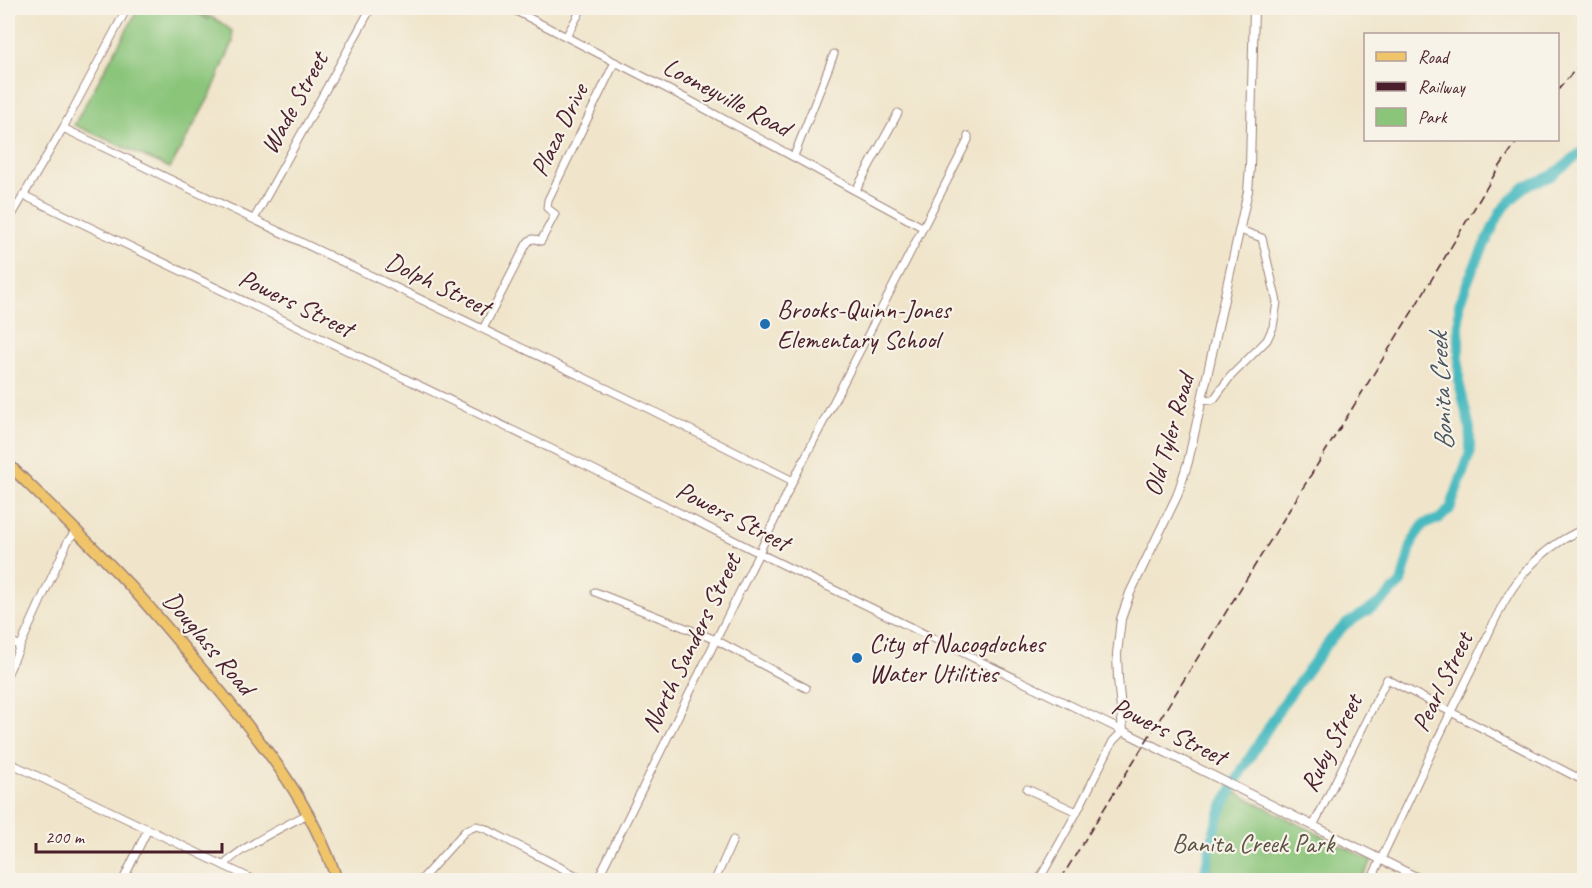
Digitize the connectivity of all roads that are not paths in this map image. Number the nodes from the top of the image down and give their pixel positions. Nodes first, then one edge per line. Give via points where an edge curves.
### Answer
1 (127, 8) edge
2 (371, 8) edge
3 (510, 8) edge
4 (582, 8) edge
5 (1254, 8) edge
6 (567, 37) junction
7 (834, 54) dead end
8 (615, 62) junction
9 (898, 113) dead end
10 (63, 128) junction
11 (968, 136) dead end
12 (794, 156) junction
13 (856, 190) junction
14 (23, 195) junction
15 (254, 219) junction
16 (8, 222) edge
17 (922, 227) junction
18 (1240, 230) junction
19 (483, 329) junction
20 (1202, 399) junction
21 (8, 464) edge
22 (793, 481) junction
23 (1584, 529) edge
24 (76, 531) junction
25 (759, 553) junction
26 (595, 592) dead end
27 (8, 640) edge
28 (716, 640) junction
29 (20, 646) junction
30 (8, 673) edge
31 (806, 688) dead end
32 (1450, 712) junction
33 (1123, 731) junction
34 (8, 762) edge
35 (1584, 781) edge
36 (1027, 789) dead end
37 (1077, 812) junction
38 (308, 814) junction
39 (1313, 826) junction
40 (148, 829) junction
41 (733, 840) dead end
42 (1380, 860) junction
43 (224, 866) junction
44 (8, 877) edge
45 (15, 880) edge
46 (123, 880) edge
47 (254, 880) edge
48 (337, 880) edge
49 (421, 880) edge
50 (585, 880) edge
51 (597, 880) edge
52 (715, 880) edge
53 (1039, 880) edge
54 (1371, 880) edge
55 (1422, 880) edge

1 - 10 street
2 - 15 street, Wade Street
3 - 6 street, Looneyville Road
4 - 6 street
5 - 18 street, Old Tyler Road via 1250,166
6 - 8 street, Looneyville Road
7 - 12 street
8 - 12 street, Looneyville Road
8 - 19 street, Plaza Drive via 548,200 547,208 555,214 541,241 527,242
9 - 13 street
10 - 14 street
10 - 15 street, Dolph Street
11 - 17 street, North Sanders Street
12 - 13 street, Looneyville Road
13 - 17 street, Looneyville Road
14 - 16 street
14 - 25 street, Powers Street
15 - 19 street, Dolph Street
17 - 22 street, North Sanders Street
18 - 20 street, Old Tyler Road
18 - 20 street via 1262,238 1277,302 1275,319 1267,340 1214,399
19 - 22 street, Dolph Street
20 - 33 street, Old Tyler Road via 1177,496 1121,619 1117,654
21 - 24 main road, Douglass Road
22 - 25 street, North Sanders Street
23 - 32 street, Pearl Street via 1554,546 1516,582
24 - 29 street
24 - 38 main road, Douglass Road via 147,604 253,732 287,777
25 - 28 street, North Sanders Street
25 - 33 street, Powers Street
26 - 28 street
27 - 29 street
28 - 31 street
28 - 51 street, North Sanders Street
29 - 30 street
32 - 35 street
32 - 39 street, Ruby Street via 1387,680
32 - 42 street, Pearl Street
33 - 37 street via 1113,741
33 - 39 street, Powers Street
34 - 40 street
36 - 37 street
37 - 53 street
38 - 43 street via 229,859
38 - 48 main road, Douglass Road
39 - 42 street, Powers Street
40 - 43 street
40 - 46 street
41 - 52 street
42 - 54 street, Pearl Street
42 - 55 street, Powers Street
43 - 47 street
44 - 45 street
49 - 50 street via 466,830 477,826

